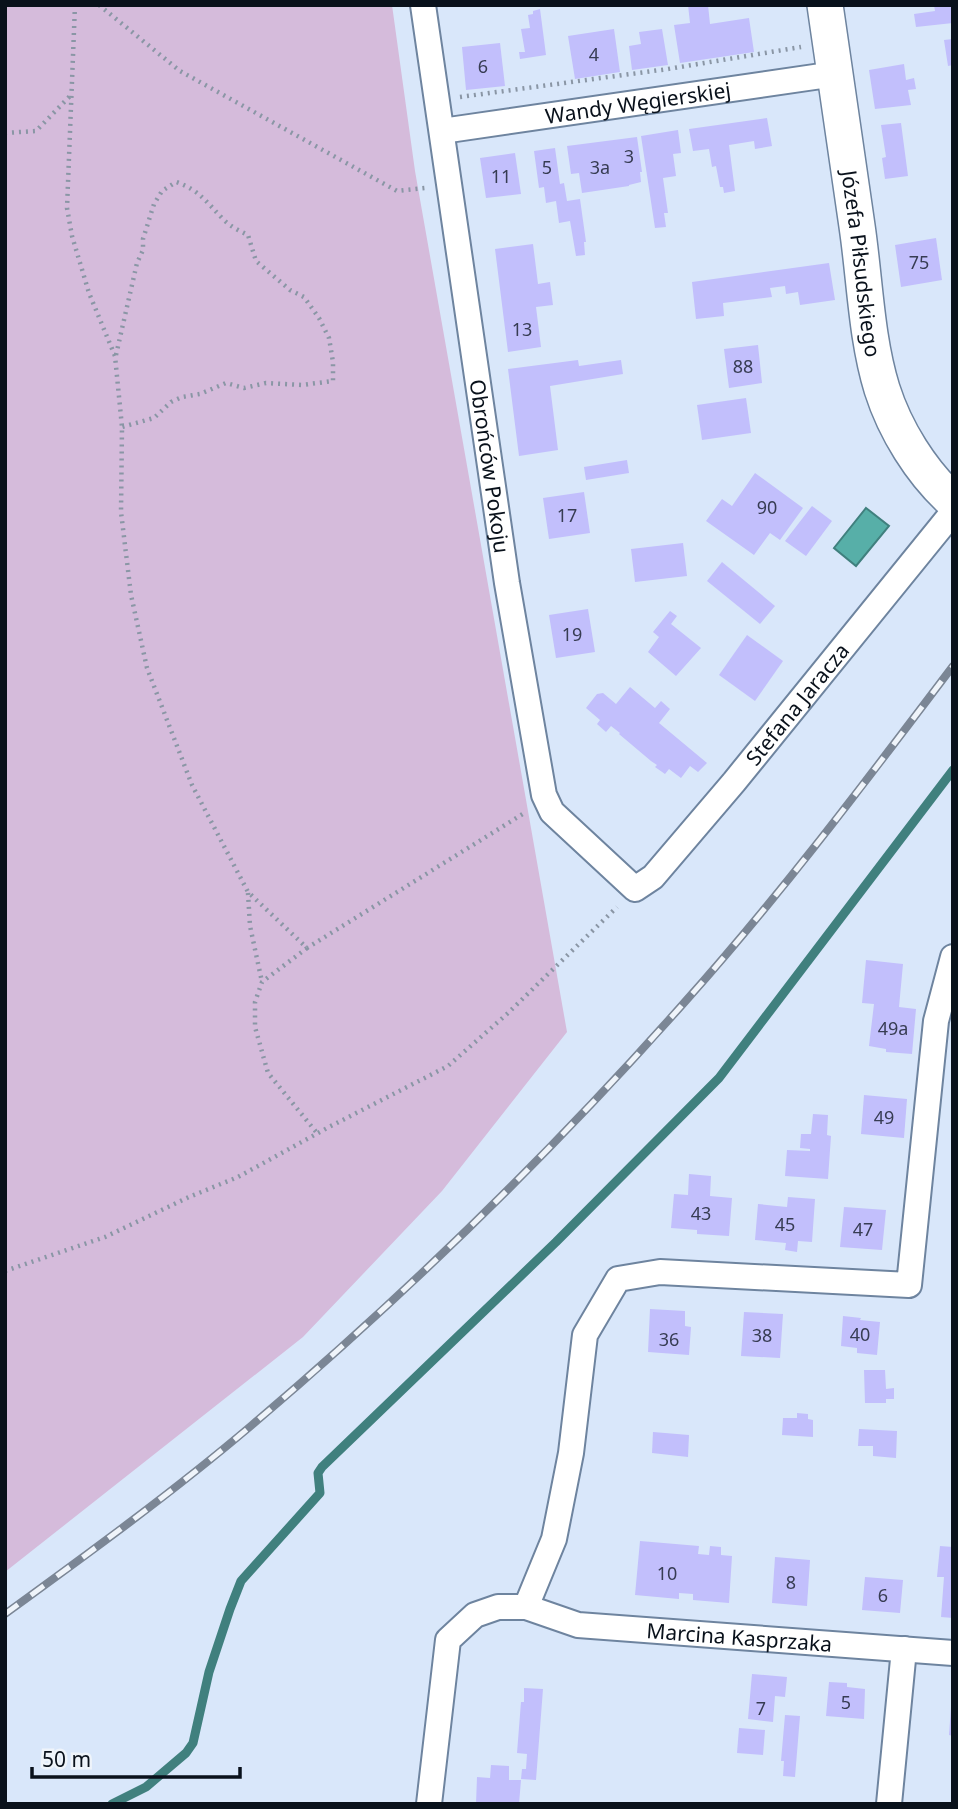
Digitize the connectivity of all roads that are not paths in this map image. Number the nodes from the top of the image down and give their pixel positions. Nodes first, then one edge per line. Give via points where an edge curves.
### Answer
1 (423, 5) edge
2 (825, 5) edge
3 (822, 76) junction
4 (442, 131) junction
5 (953, 501) edge
6 (953, 512) edge
7 (635, 889) joint
8 (953, 957) edge
9 (526, 1608) junction
10 (904, 1649) junction
11 (953, 1653) edge
12 (429, 1804) edge
13 (889, 1804) edge

1 - 4 street, Obrońców Pokoju
2 - 3 street, Józefa Piłsudskiego
3 - 4 street, Wandy Węgierskiej
3 - 5 street, Józefa Piłsudskiego via 860,245 882,389 904,438
4 - 7 street, Obrońców Pokoju via 507,583 544,795 552,812
6 - 7 street, Stefana Jaracza via 734,782 653,877
8 - 9 street via 936,1021 909,1285 660,1272 618,1279 585,1335 571,1453 554,1539
9 - 10 street, Marcina Kasprzaka via 578,1625
9 - 12 street, Marcina Kasprzaka via 498,1606 475,1615 449,1640
10 - 11 street, Marcina Kasprzaka
10 - 13 street

